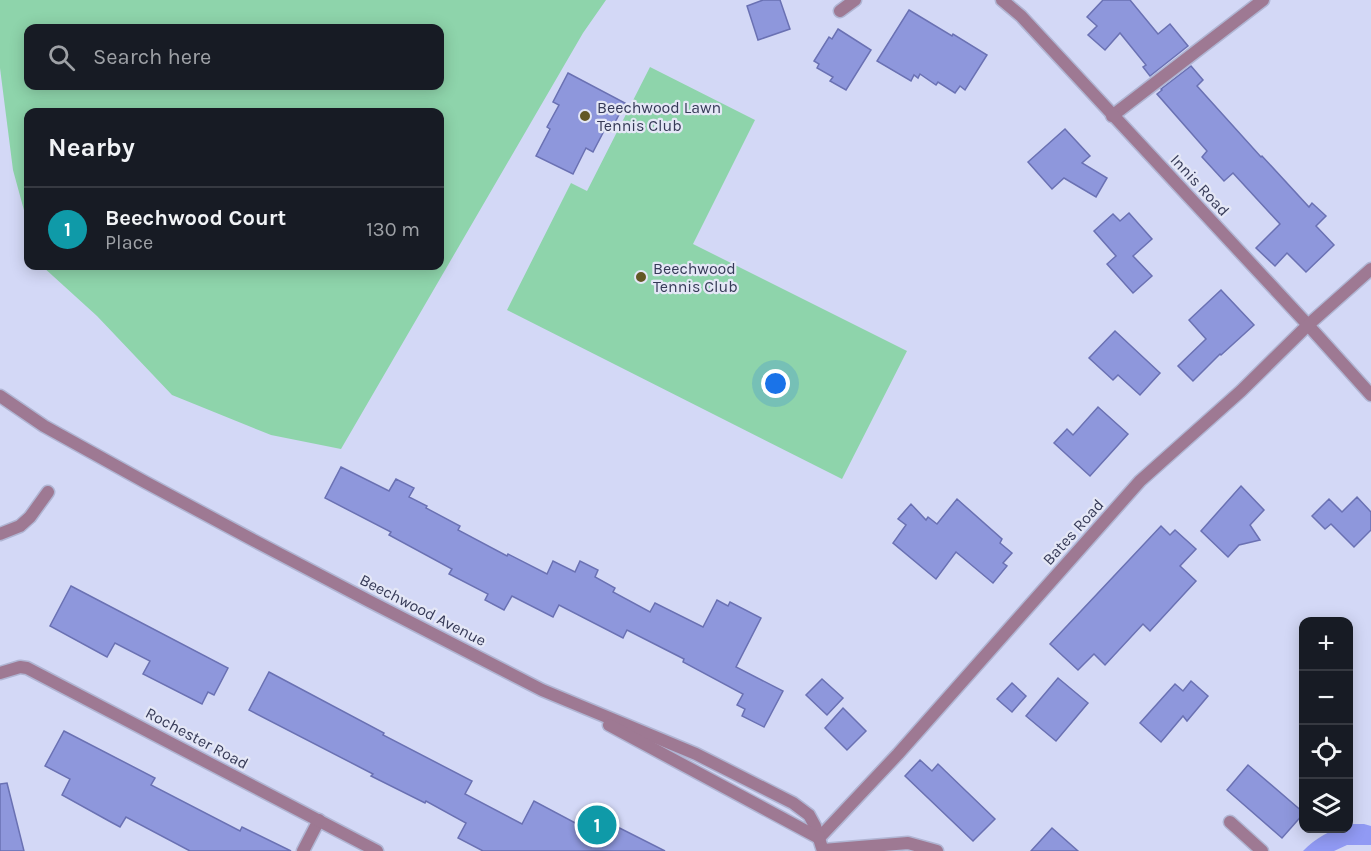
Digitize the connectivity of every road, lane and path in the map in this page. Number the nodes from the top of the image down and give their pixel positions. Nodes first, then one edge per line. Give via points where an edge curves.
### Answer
1 (855, 0) edge
2 (1002, 0) edge
3 (1263, 0) edge
4 (840, 11) dead end
5 (1112, 116) junction
6 (1371, 268) edge
7 (1308, 325) junction
8 (1371, 395) edge
9 (0, 396) edge
10 (48, 492) dead end
11 (0, 534) edge
12 (0, 673) edge
13 (542, 690) junction
14 (319, 820) junction
15 (1230, 822) dead end
16 (822, 846) edge
17 (303, 851) edge
18 (377, 851) edge
19 (937, 851) edge
20 (1262, 851) edge

1 - 4 street
2 - 5 street, Innis Road via 1022,16
3 - 5 street
5 - 7 street, Innis Road
6 - 7 street, Bates Road
7 - 8 street, Innis Road
7 - 16 street, Bates Road via 1140,481 898,754
9 - 13 street, Beechwood Avenue via 44,426 243,535
10 - 11 street via 30,518
12 - 14 street, Rochester Road via 27,668
13 - 16 street
13 - 16 street, Beechwood Avenue via 696,754 793,803 809,815
14 - 17 street
14 - 18 street, Rochester Road
15 - 20 street
16 - 19 street via 908,843

